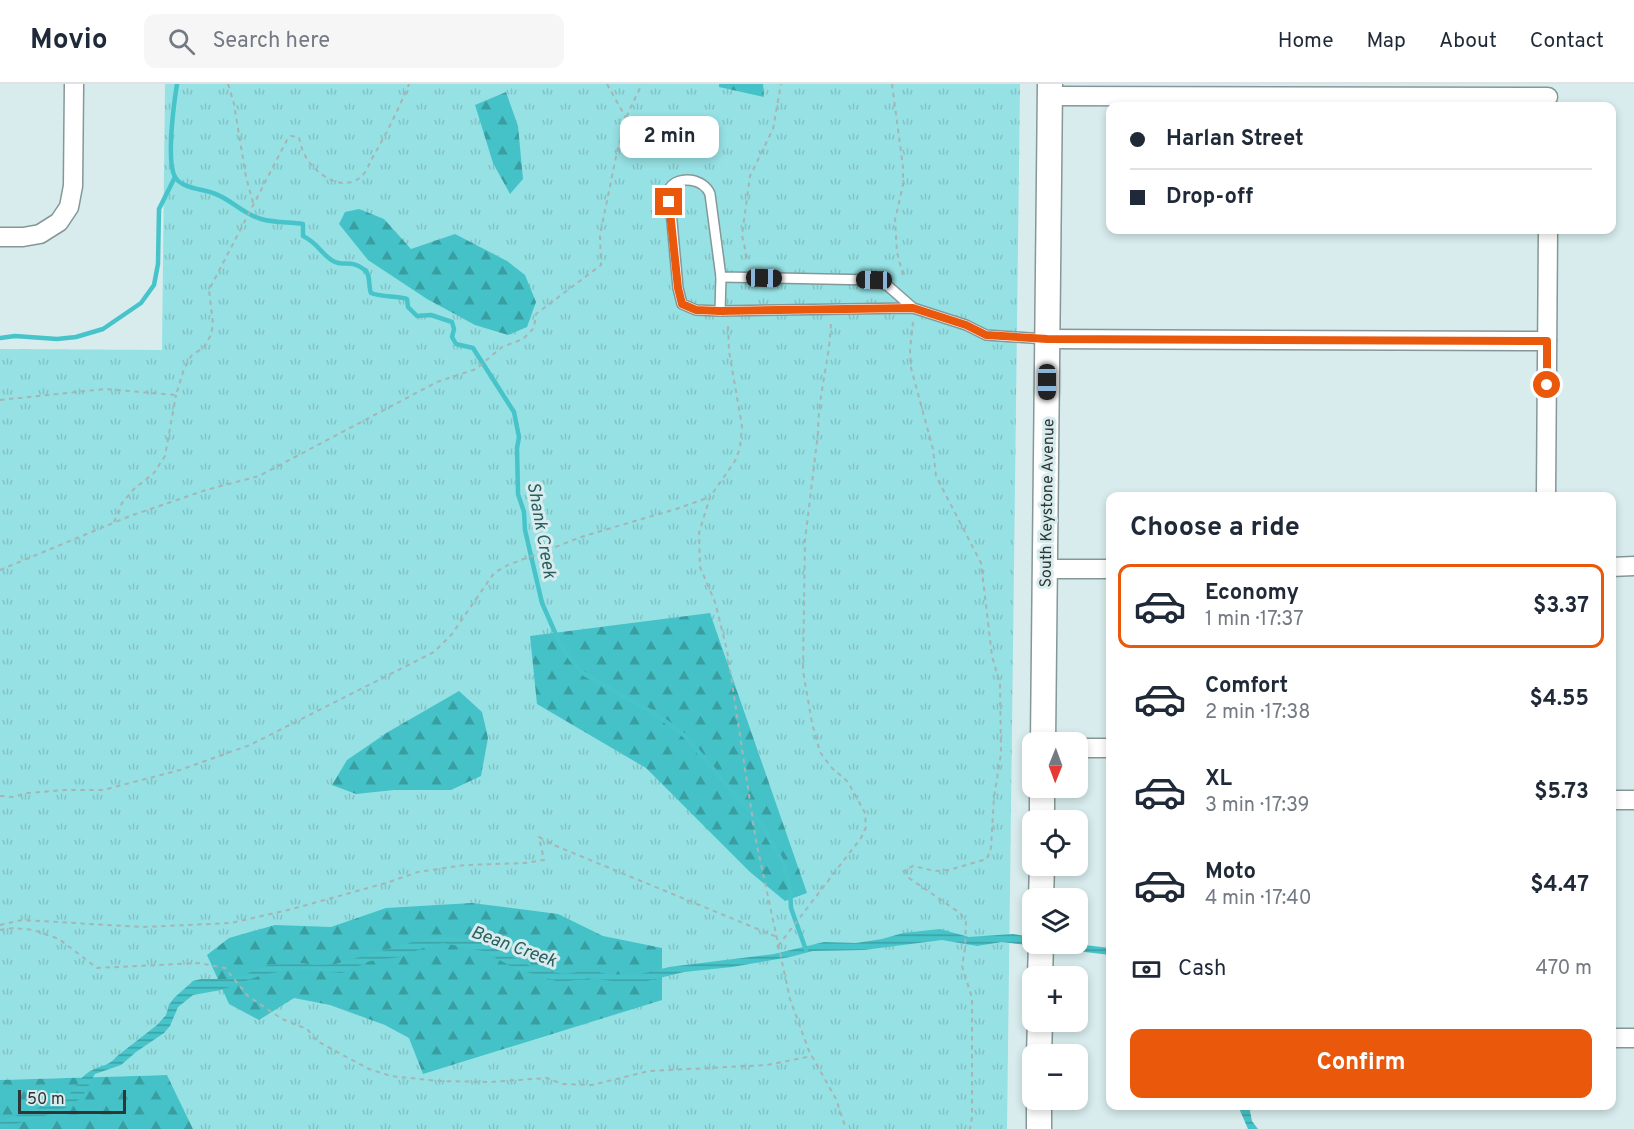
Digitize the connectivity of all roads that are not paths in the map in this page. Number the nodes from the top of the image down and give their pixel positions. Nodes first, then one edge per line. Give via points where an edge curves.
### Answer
1 (74, 84) edge
2 (1050, 90) edge
3 (1547, 96) edge
4 (1548, 234) edge
5 (0, 237) edge
6 (721, 277) junction
7 (913, 308) junction
8 (720, 311) junction
9 (1047, 339) junction
10 (1547, 341) junction
11 (1545, 492) edge
12 (1634, 566) edge
13 (1616, 567) edge
14 (1045, 568) junction
15 (1106, 569) edge
16 (1043, 732) edge
17 (1088, 747) edge
18 (1106, 748) edge
19 (1616, 800) edge
20 (1634, 800) edge
21 (1616, 1038) edge
22 (1634, 1038) edge
23 (1039, 1110) edge
24 (1039, 1129) edge

1 - 5 street via 72,194 66,212 40,234
2 - 3 street
2 - 9 main road, South Keystone Avenue
4 - 10 street
6 - 7 lane via 874,280 888,286
6 - 8 lane
6 - 8 lane via 707,186 683,180 673,184 669,202 682,304 696,310
7 - 8 lane
7 - 9 lane via 986,335
9 - 10 street
9 - 14 main road, South Keystone Avenue
10 - 11 street
12 - 13 street
14 - 15 street
14 - 16 main road, South Keystone Avenue
17 - 18 street
19 - 20 street
21 - 22 street
23 - 24 main road

